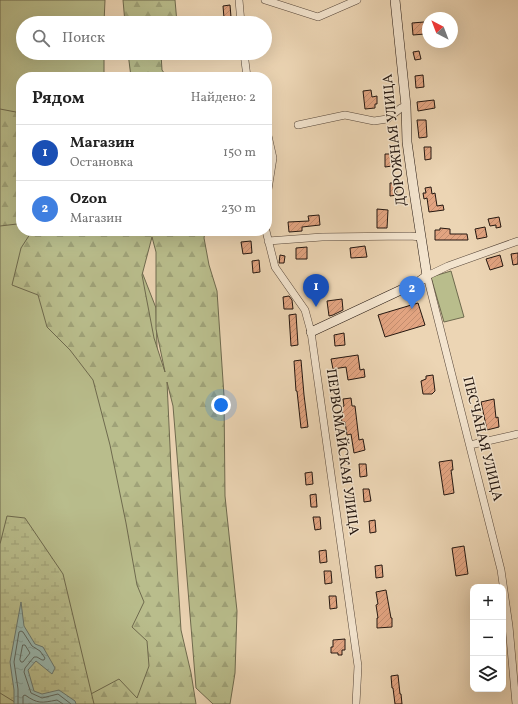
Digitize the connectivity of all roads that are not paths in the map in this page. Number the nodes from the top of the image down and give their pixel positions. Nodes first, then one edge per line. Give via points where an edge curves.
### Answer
1 (239, 0) edge
2 (265, 0) edge
3 (358, 0) edge
4 (395, 0) edge
5 (240, 16) edge
6 (245, 60) edge
7 (246, 72) edge
8 (406, 106) junction
9 (298, 125) dead end
10 (272, 154) edge
11 (272, 164) edge
12 (267, 236) edge
13 (421, 237) junction
14 (268, 241) junction
15 (518, 241) edge
16 (427, 276) junction
17 (311, 332) junction
18 (518, 434) edge
19 (470, 445) junction
20 (356, 704) edge
21 (516, 704) edge

1 - 5 street
2 - 3 street via 318,17
4 - 8 street, ДОРОЖНАЯ УЛИЦА
6 - 7 street
8 - 9 street via 387,119 374,121 345,115
8 - 13 street, ДОРОЖНАЯ УЛИЦА via 407,142
10 - 11 street
12 - 14 street, ПЕРВОМАЙСКАЯ УЛИЦА
13 - 14 street via 322,237
13 - 16 street, ДОРОЖНАЯ УЛИЦА
14 - 17 street, ПЕРВОМАЙСКАЯ УЛИЦА via 275,267 305,310
15 - 16 street
16 - 17 street
16 - 19 street, ПЕСЧАНАЯ УЛИЦА
17 - 20 street, ПЕРВОМАЙСКАЯ УЛИЦА via 358,666
18 - 19 street
19 - 21 street, ПЕСЧАНАЯ УЛИЦА via 501,570

